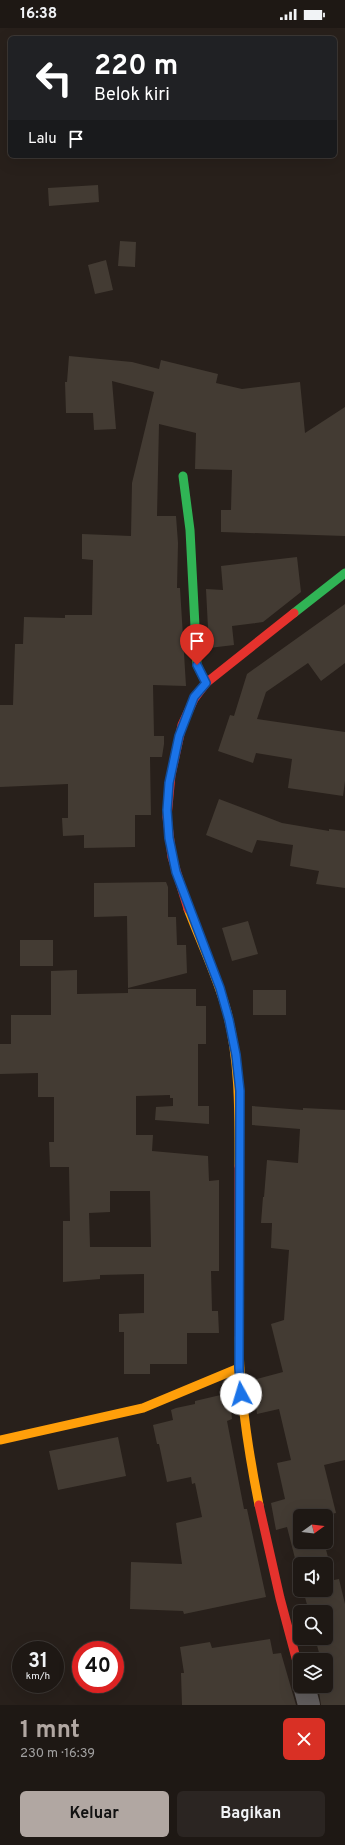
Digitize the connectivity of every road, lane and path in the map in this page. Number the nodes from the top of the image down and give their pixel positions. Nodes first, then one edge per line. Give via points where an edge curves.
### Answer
1 (183, 476) dead end
2 (345, 573) edge
3 (206, 683) junction
4 (239, 1368) junction
5 (0, 1440) edge
6 (294, 1653) edge
7 (306, 1693) edge
8 (310, 1705) edge

1 - 3 main road via 190,530 197,665
2 - 3 main road
3 - 4 main road via 194,697 179,736 169,783 167,810 169,838 176,872 220,988 236,1055 240,1091
4 - 5 main road via 143,1408
4 - 6 main road via 252,1474
7 - 8 street

